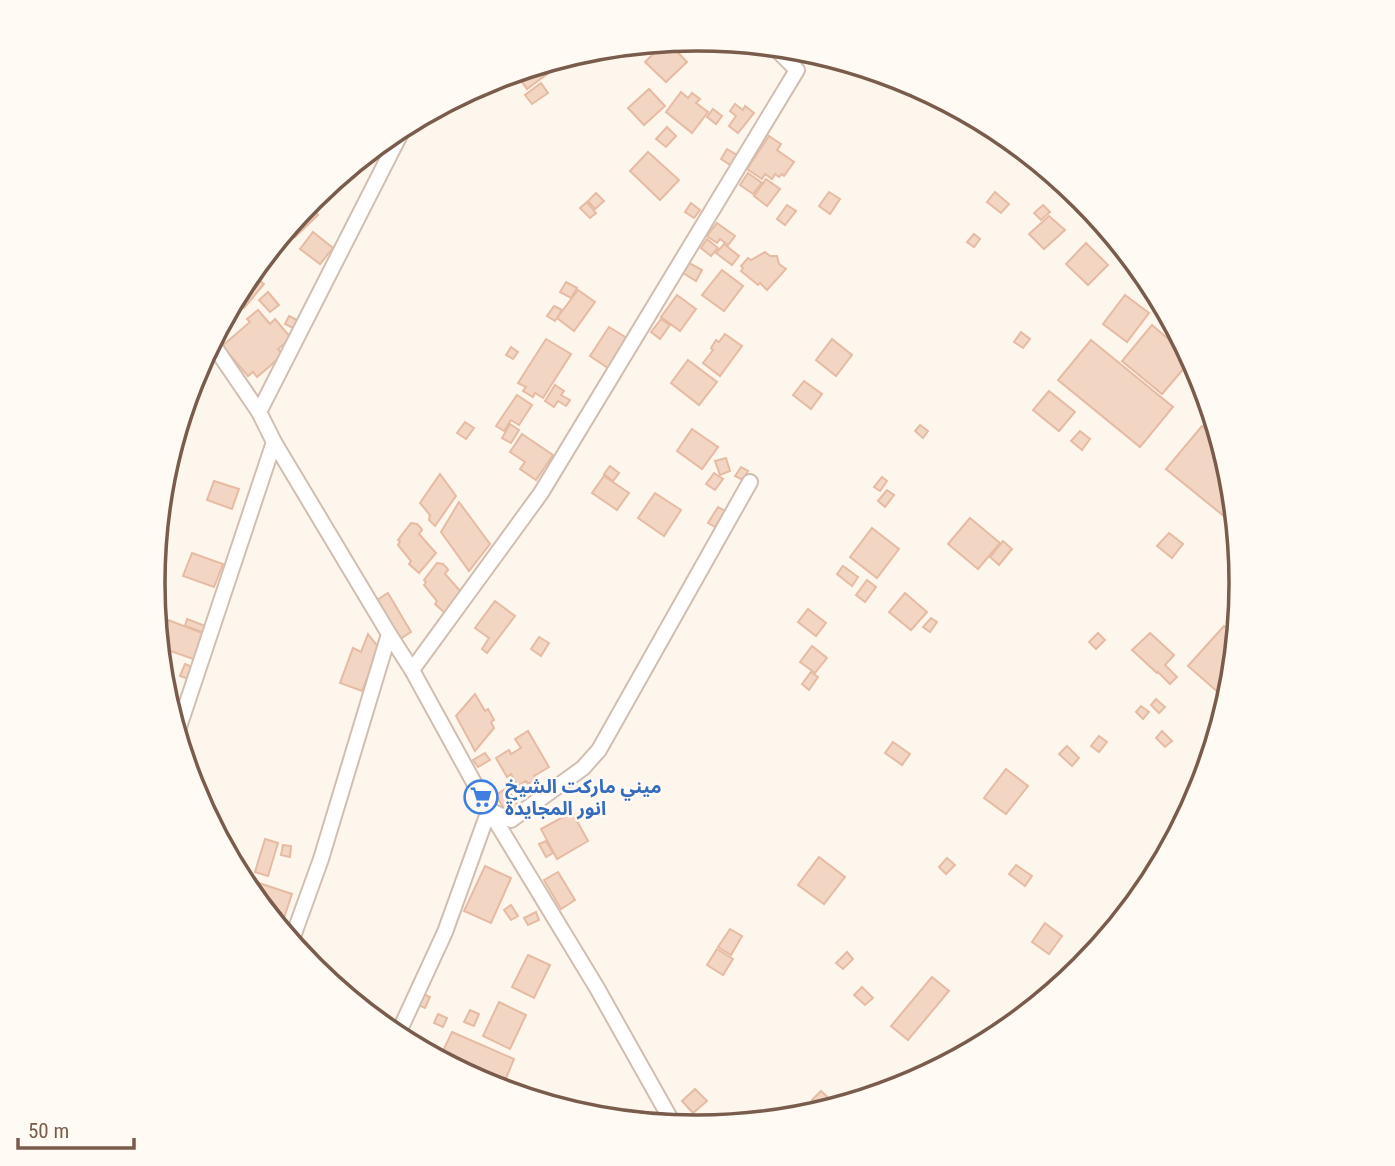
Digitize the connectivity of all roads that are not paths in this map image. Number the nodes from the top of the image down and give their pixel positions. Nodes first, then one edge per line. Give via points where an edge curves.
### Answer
1 (785, 58) edge
2 (395, 145) edge
3 (218, 352) edge
4 (258, 412) junction
5 (274, 442) junction
6 (750, 482) dead end
7 (388, 634) junction
8 (412, 670) junction
9 (182, 717) edge
10 (489, 810) junction
11 (295, 931) edge
12 (402, 1026) edge
13 (668, 1114) edge

1 - 8 street via 797,70 541,494
2 - 4 street
3 - 4 street
4 - 5 street
5 - 7 street
5 - 9 street
6 - 10 street via 599,750 583,768 512,820
7 - 8 street
7 - 11 street
8 - 10 street
10 - 12 street via 445,932
10 - 13 street

